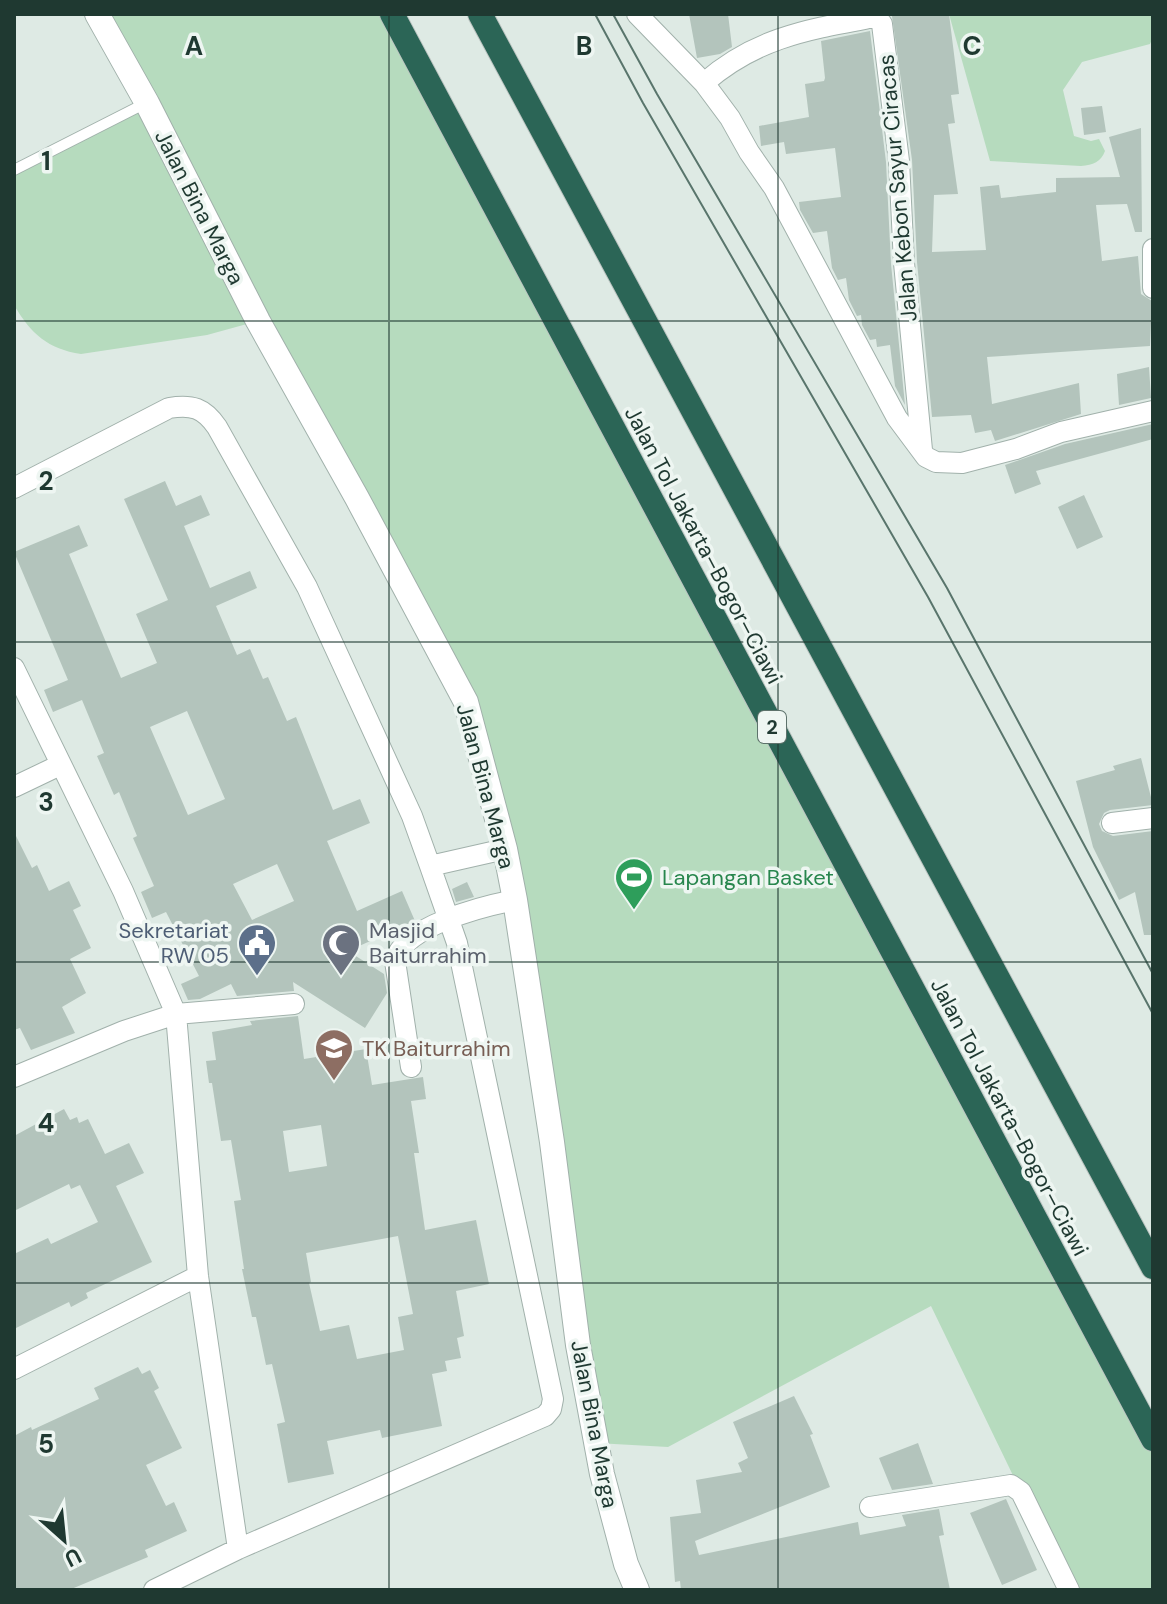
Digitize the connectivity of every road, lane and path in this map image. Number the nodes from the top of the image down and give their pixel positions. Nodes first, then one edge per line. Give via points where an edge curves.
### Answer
1 (97, 14) edge
2 (392, 14) edge
3 (480, 14) edge
4 (637, 14) edge
5 (704, 83) junction
6 (147, 103) junction
7 (14, 170) edge
8 (1153, 249) edge
9 (1153, 288) edge
10 (1153, 411) edge
11 (922, 452) junction
12 (14, 488) edge
13 (14, 668) edge
14 (60, 765) junction
15 (14, 787) edge
16 (1153, 818) edge
17 (1112, 823) dead end
18 (505, 849) junction
19 (430, 866) junction
20 (515, 900) junction
21 (448, 917) junction
22 (294, 1004) dead end
23 (176, 1014) junction
24 (411, 1067) dead end
25 (14, 1077) edge
26 (1085, 1139) junction
27 (1153, 1232) edge
28 (1153, 1267) edge
29 (198, 1276) junction
30 (14, 1369) edge
31 (1153, 1439) edge
32 (870, 1507) dead end
33 (238, 1549) junction
34 (154, 1590) edge
35 (637, 1590) edge
36 (1069, 1590) edge

1 - 6 street, Jalan Bina Marga
2 - 31 highway, Jalan Tol Jakarta–Bogor–Ciawi / 2
3 - 26 highway
4 - 5 street
5 - 11 street via 774,188 897,418
5 - 11 street, Jalan Kebon Sayur Ciracas via 759,45 802,30 869,18 882,24 899,161
6 - 7 lane
6 - 18 street, Jalan Bina Marga via 258,321 466,702
8 - 9 street
10 - 11 street via 962,463 936,462
12 - 19 street via 169,408 196,407 209,415 307,587
13 - 14 street
14 - 15 street
14 - 23 street
16 - 17 street
18 - 19 street
18 - 20 street, Jalan Bina Marga
19 - 21 street
20 - 21 street
20 - 35 street, Jalan Bina Marga via 578,1345 602,1474
21 - 24 street via 404,945 395,961
21 - 33 street via 553,1406 545,1416
22 - 23 street
23 - 25 street
23 - 29 street
26 - 27 highway
26 - 28 highway
29 - 30 street
29 - 33 street
32 - 36 street via 1011,1485 1021,1492
33 - 34 street

